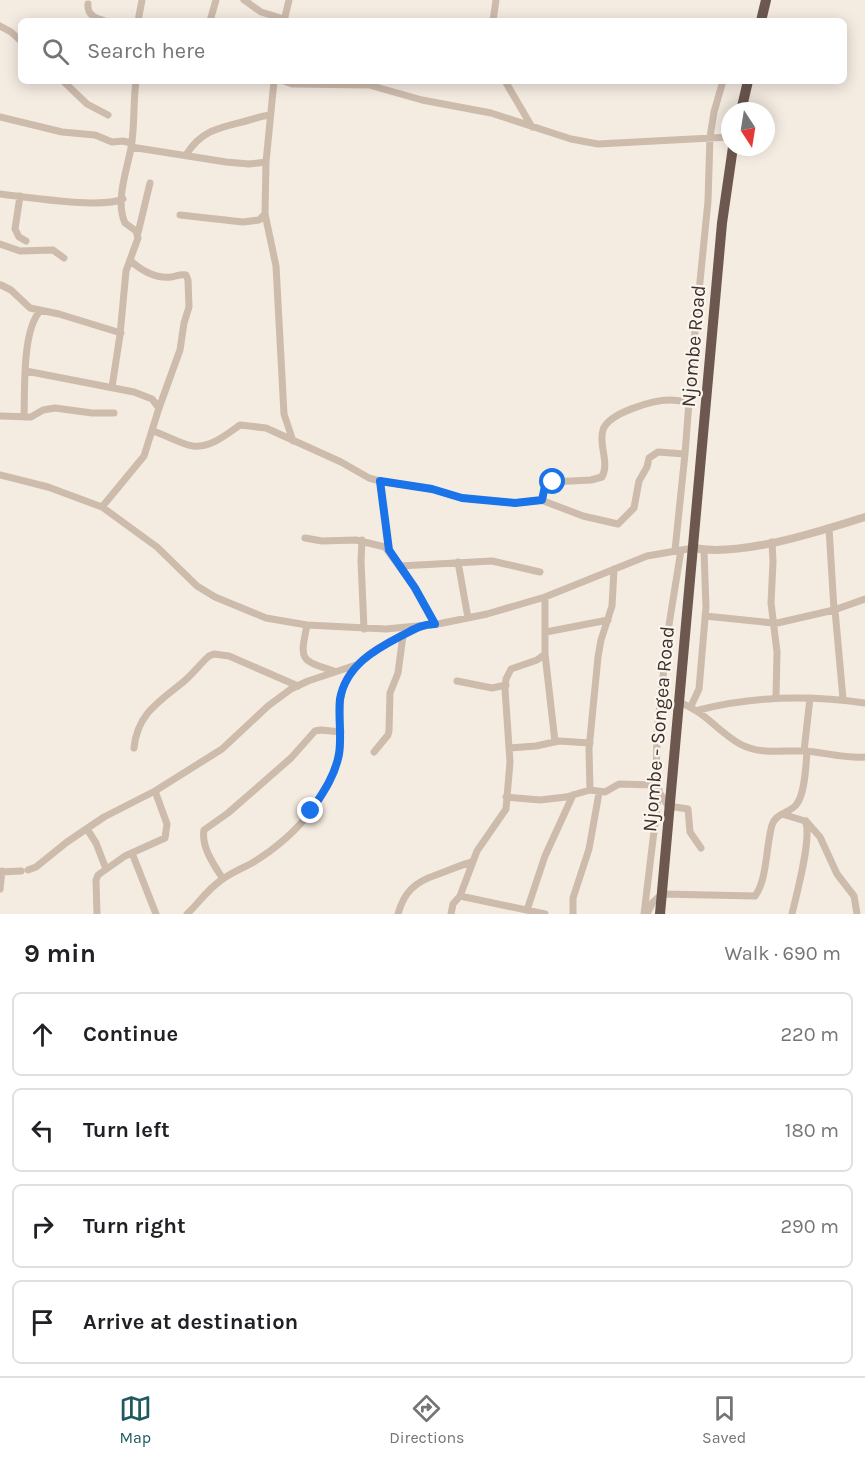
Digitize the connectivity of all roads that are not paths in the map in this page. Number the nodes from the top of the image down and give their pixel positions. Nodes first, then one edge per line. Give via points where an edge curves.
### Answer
1 (142, 0) edge
2 (216, 0) edge
3 (244, 0) edge
4 (289, 0) edge
5 (496, 0) edge
6 (766, 0) edge
7 (88, 4) dead end
8 (99, 18) edge
9 (139, 18) edge
10 (211, 18) edge
11 (278, 18) edge
12 (284, 18) edge
13 (493, 18) edge
14 (762, 18) edge
15 (0, 27) edge
16 (18, 38) edge
17 (66, 84) edge
18 (136, 84) edge
19 (274, 84) edge
20 (292, 84) edge
21 (507, 84) edge
22 (722, 84) edge
23 (747, 84) edge
24 (743, 102) edge
25 (108, 115) dead end
26 (270, 115) junction
27 (0, 117) edge
28 (532, 127) junction
29 (721, 136) edge
30 (710, 137) junction
31 (131, 145) junction
32 (186, 154) junction
33 (732, 156) edge
34 (266, 162) junction
35 (150, 183) dead end
36 (0, 194) edge
37 (20, 196) junction
38 (123, 199) junction
39 (265, 214) junction
40 (180, 215) dead end
41 (138, 233) junction
42 (26, 241) dead end
43 (0, 244) edge
44 (64, 258) dead end
45 (130, 260) junction
46 (1, 285) edge
47 (40, 311) junction
48 (121, 333) junction
49 (26, 371) junction
50 (112, 387) junction
51 (689, 402) junction
52 (159, 408) junction
53 (114, 413) dead end
54 (0, 416) edge
55 (24, 417) junction
56 (153, 431) junction
57 (293, 441) junction
58 (686, 454) junction
59 (0, 475) edge
60 (380, 481) junction
61 (542, 500) junction
62 (102, 507) junction
63 (865, 517) edge
64 (829, 528) junction
65 (305, 538) dead end
66 (362, 540) junction
67 (772, 542) junction
68 (699, 549) junction
69 (389, 550) junction
70 (678, 550) junction
71 (458, 562) junction
72 (400, 566) junction
73 (614, 569) junction
74 (540, 572) dead end
75 (545, 597) junction
76 (865, 599) edge
77 (835, 610) junction
78 (705, 616) junction
79 (468, 618) junction
80 (608, 620) junction
81 (773, 623) junction
82 (435, 624) junction
83 (307, 625) junction
84 (419, 626) junction
85 (364, 628) junction
86 (546, 632) junction
87 (403, 635) junction
88 (545, 654) junction
89 (359, 664) junction
90 (335, 671) junction
91 (457, 681) dead end
92 (506, 685) junction
93 (298, 686) junction
94 (776, 698) junction
95 (810, 698) junction
96 (843, 699) junction
97 (678, 702) junction
98 (865, 703) edge
99 (691, 706) junction
100 (699, 710) junction
101 (340, 732) junction
102 (555, 741) junction
103 (590, 743) junction
104 (134, 748) dead end
105 (509, 748) junction
106 (806, 751) junction
107 (374, 752) dead end
108 (865, 757) edge
109 (657, 789) junction
110 (591, 790) junction
111 (155, 791) junction
112 (599, 793) junction
113 (573, 795) junction
114 (506, 797) junction
115 (668, 806) junction
116 (782, 814) junction
117 (805, 821) junction
118 (87, 830) junction
119 (701, 848) dead end
120 (132, 853) junction
121 (472, 862) junction
122 (106, 869) junction
123 (1, 872) edge
124 (223, 879) junction
125 (0, 889) edge
126 (662, 894) junction
127 (460, 896) junction
128 (527, 910) junction
129 (657, 912) edge
130 (97, 914) edge
131 (156, 914) edge
132 (188, 914) edge
133 (398, 914) edge
134 (451, 914) edge
135 (545, 914) edge
136 (573, 914) edge
137 (646, 914) edge
138 (792, 914) edge
139 (857, 914) edge

1 - 9 street
2 - 10 street
3 - 11 street
4 - 12 street
5 - 13 street
6 - 14 highway
7 - 8 street via 90,14
15 - 16 street
17 - 25 street via 87,104
18 - 31 street
19 - 26 street
20 - 28 street via 369,85 422,100 491,112
21 - 28 street
22 - 30 street
23 - 24 highway
26 - 32 street via 212,131 194,142
26 - 34 street
27 - 31 street
28 - 30 street via 598,144
29 - 30 street
30 - 51 street via 708,201
31 - 32 street
31 - 38 street
32 - 34 street via 249,164
33 - 68 highway, Njombe Road via 722,223
34 - 39 street
35 - 41 street
36 - 37 street
37 - 38 street via 96,204
37 - 42 street via 15,229
38 - 41 street via 123,219
39 - 40 street via 259,220 243,222
39 - 57 street via 276,266 284,414
41 - 45 street
43 - 44 street via 20,251 53,250
45 - 48 street
45 - 52 street via 155,276 183,274 188,280 189,308 180,350
46 - 47 street via 26,306
47 - 48 street
47 - 49 street via 32,325
48 - 50 street
49 - 50 street
49 - 55 street
50 - 52 street via 152,399
51 - 58 street
51 - 61 street via 648,403 618,415 602,432 606,463 602,477 550,482
52 - 56 street
53 - 55 street via 55,408
54 - 55 street
56 - 57 street via 198,446 242,425 260,426
56 - 62 street via 144,456
57 - 60 street
58 - 61 street via 658,452 649,459 639,481 634,508 620,524 583,516
58 - 70 street
59 - 62 street
60 - 61 street via 462,498 515,503
60 - 69 street
62 - 83 street via 215,597 266,618
63 - 64 street
64 - 67 street
64 - 77 street
65 - 66 street
66 - 69 street
66 - 85 street
67 - 68 street via 723,551
67 - 81 street
68 - 70 street
68 - 78 street
68 - 97 highway, Njombe - Songea Road
69 - 72 street
70 - 73 street via 647,556
70 - 109 street via 681,563 668,631 657,732
71 - 72 street
71 - 74 street via 492,561
71 - 79 street
72 - 82 street
73 - 75 street
73 - 80 street
75 - 79 street
75 - 86 street
76 - 77 street
77 - 81 street
77 - 96 street
78 - 81 street
78 - 99 street via 699,689
79 - 82 street
80 - 86 street
80 - 103 street via 601,640
81 - 94 street
82 - 84 street
83 - 85 street
83 - 90 street via 304,658
84 - 85 street
84 - 87 street
86 - 88 street
87 - 89 street
87 - 107 street via 398,673 390,693 389,731
88 - 92 street via 511,669
88 - 102 street
89 - 90 street
89 - 101 street via 344,685
90 - 93 street
91 - 92 street via 492,688
92 - 105 street
93 - 104 street via 229,656 214,654 145,717 137,728
93 - 111 street via 268,706 222,749
94 - 95 street
94 - 100 street
95 - 96 street
95 - 106 street
96 - 98 street
97 - 99 street
97 - 115 highway, Njombe - Songea Road
99 - 100 street
100 - 106 street via 750,749
101 - 124 street via 334,772 311,811 275,846
101 - 124 street via 315,731 291,758 204,830 207,851
102 - 103 street
102 - 105 street
103 - 110 street
105 - 114 street
106 - 108 street
106 - 116 street via 801,796 795,806
109 - 112 street via 619,784
109 - 115 street
109 - 137 street
110 - 112 street
110 - 113 street
111 - 118 street
111 - 120 street via 166,824 165,838
112 - 136 street via 589,849 573,898
113 - 114 street via 540,800
113 - 128 street via 545,856
114 - 121 street via 506,809
115 - 119 street via 688,809 690,832
115 - 126 highway, Njombe - Songea Road
116 - 117 street
116 - 126 street via 773,822 763,884 755,896
117 - 138 street via 807,837
117 - 139 street via 820,837 837,874 854,896
118 - 122 street
118 - 123 street via 36,867
120 - 122 street
120 - 131 street
121 - 127 street
121 - 133 street via 420,881 410,889
122 - 130 street via 96,880
123 - 125 street
124 - 132 street
126 - 129 highway, Njombe - Songea Road
126 - 137 street
127 - 128 street
127 - 134 street
128 - 135 street

